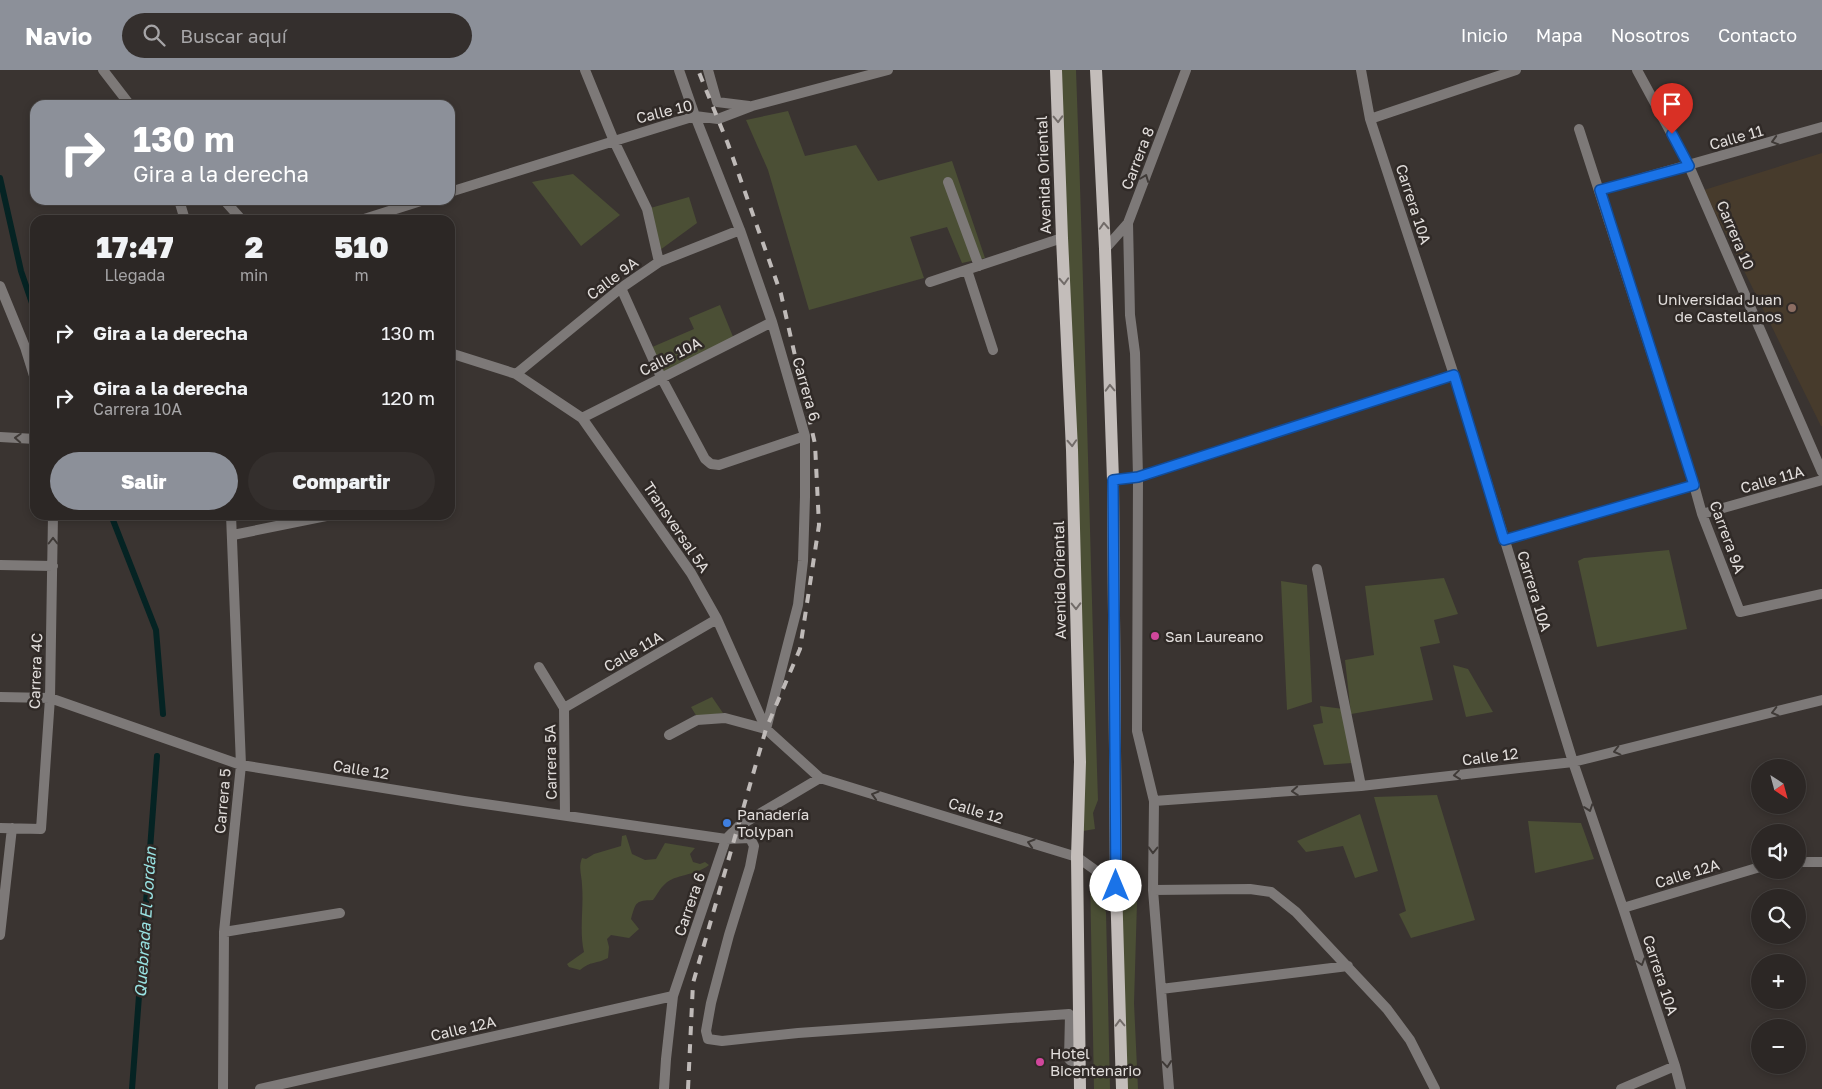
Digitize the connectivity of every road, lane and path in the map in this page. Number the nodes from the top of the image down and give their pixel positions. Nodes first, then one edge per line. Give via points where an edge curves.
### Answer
1 (103, 70) edge
2 (585, 70) edge
3 (679, 70) edge
4 (708, 70) edge
5 (888, 70) edge
6 (1056, 70) edge
7 (1096, 70) edge
8 (1186, 70) edge
9 (1361, 70) edge
10 (1516, 70) edge
11 (1637, 70) edge
12 (126, 100) edge
13 (752, 106) junction
14 (695, 116) junction
15 (1370, 119) junction
16 (1822, 127) edge
17 (1579, 129) dead end
18 (614, 141) junction
19 (1689, 166) junction
20 (948, 182) dead end
21 (455, 190) edge
22 (1600, 190) junction
23 (228, 205) edge
24 (397, 205) edge
25 (238, 215) edge
26 (373, 215) edge
27 (1128, 223) junction
28 (740, 230) junction
29 (1062, 238) junction
30 (1105, 250) junction
31 (659, 262) junction
32 (979, 266) junction
33 (967, 270) junction
34 (930, 282) dead end
35 (0, 286) edge
36 (621, 288) junction
37 (772, 322) junction
38 (993, 350) dead end
39 (455, 355) edge
40 (30, 363) edge
41 (516, 374) junction
42 (1454, 375) junction
43 (661, 377) junction
44 (582, 418) junction
45 (805, 436) junction
46 (0, 437) edge
47 (30, 439) edge
48 (1822, 472) edge
49 (1138, 477) junction
50 (1113, 480) junction
51 (1822, 480) edge
52 (1694, 485) junction
53 (1702, 514) junction
54 (53, 520) edge
55 (232, 520) edge
56 (306, 520) edge
57 (233, 535) junction
58 (1504, 540) junction
59 (0, 566) edge
60 (53, 566) junction
61 (1317, 569) dead end
62 (1822, 594) edge
63 (717, 619) junction
64 (539, 668) dead end
65 (0, 697) edge
66 (50, 698) junction
67 (1822, 700) edge
68 (564, 708) junction
69 (766, 730) junction
70 (669, 735) dead end
71 (1573, 762) junction
72 (241, 765) junction
73 (820, 778) junction
74 (1361, 786) junction
75 (1154, 801) junction
76 (565, 814) junction
77 (0, 828) edge
78 (12, 828) junction
79 (726, 839) junction
80 (1077, 857) junction
81 (1806, 862) edge
82 (1822, 862) edge
83 (1751, 870) edge
84 (1116, 886) junction
85 (1153, 890) junction
86 (1624, 908) junction
87 (340, 913) dead end
88 (224, 932) junction
89 (0, 935) edge
90 (1348, 966) junction
91 (1161, 989) junction
92 (673, 996) junction
93 (1079, 1060) junction
94 (1675, 1066) junction
95 (223, 1089) edge
96 (260, 1089) edge
97 (664, 1089) edge
98 (1080, 1089) edge
99 (1122, 1089) edge
100 (1170, 1089) edge
101 (1435, 1089) edge
102 (1621, 1089) edge
103 (1681, 1089) edge

1 - 12 street
2 - 18 street
3 - 14 street, Carrera 6
4 - 13 street via 717,102
5 - 13 street, Calle 10
6 -> 29 main road, Avenida Oriental
30 -> 7 main road
27 -> 8 street, Carrera 8
9 - 15 street, Carrera 10A
10 - 15 street
11 - 19 street, Carrera 10
13 - 14 street, Calle 10 via 718,119
14 - 18 street, Calle 10
14 - 28 street, Carrera 6
15 - 42 street, Carrera 10A
16 -> 19 street, Calle 11
17 - 22 street, Carrera 9A
18 - 21 street, Calle 10
18 - 31 street via 647,209
19 - 22 street, Calle 11
19 - 48 street, Carrera 10
20 - 32 street
22 - 52 street, Carrera 9A
23 - 25 street
24 - 26 street
27 - 30 street, Carrera 8
27 - 49 street
28 - 31 street, Calle 9A
28 - 37 street, Carrera 6
29 - 32 street
29 -> 80 main road, Avenida Oriental via 1072,440 1080,762
50 -> 30 main road
31 - 36 street, Calle 9A
32 - 33 street
33 - 34 street
33 - 38 street
35 - 40 street
36 - 41 street, Calle 9A
36 - 43 street
37 - 43 street, Calle 10A
37 - 45 street, Carrera 6
39 - 41 street, Transversal 5A
41 - 44 street, Transversal 5A
42 - 49 street
42 - 58 street, Carrera 10A
43 - 44 street, Calle 10A
43 - 45 street via 705,459 711,464 719,465
44 - 63 street, Transversal 5A via 685,565
45 - 69 street, Carrera 6 via 806,497 799,596
47 -> 46 street
49 - 50 street
49 - 75 street via 1137,730
50 - 84 main road
51 - 53 street, Calle 11A
52 - 53 street, Carrera 9A
52 - 58 street
53 - 62 street, Carrera 9A via 1740,612
60 -> 54 street, Carrera 4C
55 - 57 street, Carrera 5
56 - 57 street
57 - 72 street, Carrera 5
58 - 71 street, Carrera 10A
59 - 60 street
60 - 66 street, Carrera 4C
61 - 74 street
63 - 68 street, Calle 11A
63 - 69 street, Transversal 5A
64 - 68 street
65 - 66 street, Calle 12
66 - 72 street, Calle 12
66 - 78 street, Carrera 4C via 41,828
67 -> 71 street, Calle 12
68 - 76 street, Carrera 5A
69 - 70 street via 725,718 697,720
69 - 73 street, Transversal 5A
71 -> 74 street, Calle 12
71 -> 86 street, Carrera 10A
72 - 76 street, Calle 12
72 - 88 street, Carrera 5
73 - 79 street via 739,826
80 -> 73 street, Calle 12
74 -> 75 street, Calle 12
75 -> 85 street
76 - 79 street, Calle 12
77 - 78 street
78 - 89 street
79 - 92 street, Carrera 6
79 - 93 street, Calle 12 via 750,838 754,846 711,1003 706,1030 708,1039 722,1041 1068,1014 1069,1059
80 - 84 street, Calle 12
80 - 93 main road, Avenida Oriental
81 - 82 street
83 - 86 street, Calle 12A
99 -> 84 main road
85 - 90 street via 1250,889 1271,892 1296,912
85 - 91 street
86 -> 94 street, Carrera 10A
87 - 88 street
88 - 95 street, Carrera 5
90 - 91 street
90 - 101 street via 1410,1040
91 -> 100 street
92 - 96 street, Calle 12A
92 - 97 street, Carrera 6
93 - 98 main road, Avenida Oriental
94 - 102 street
94 - 103 street, Carrera 10A

